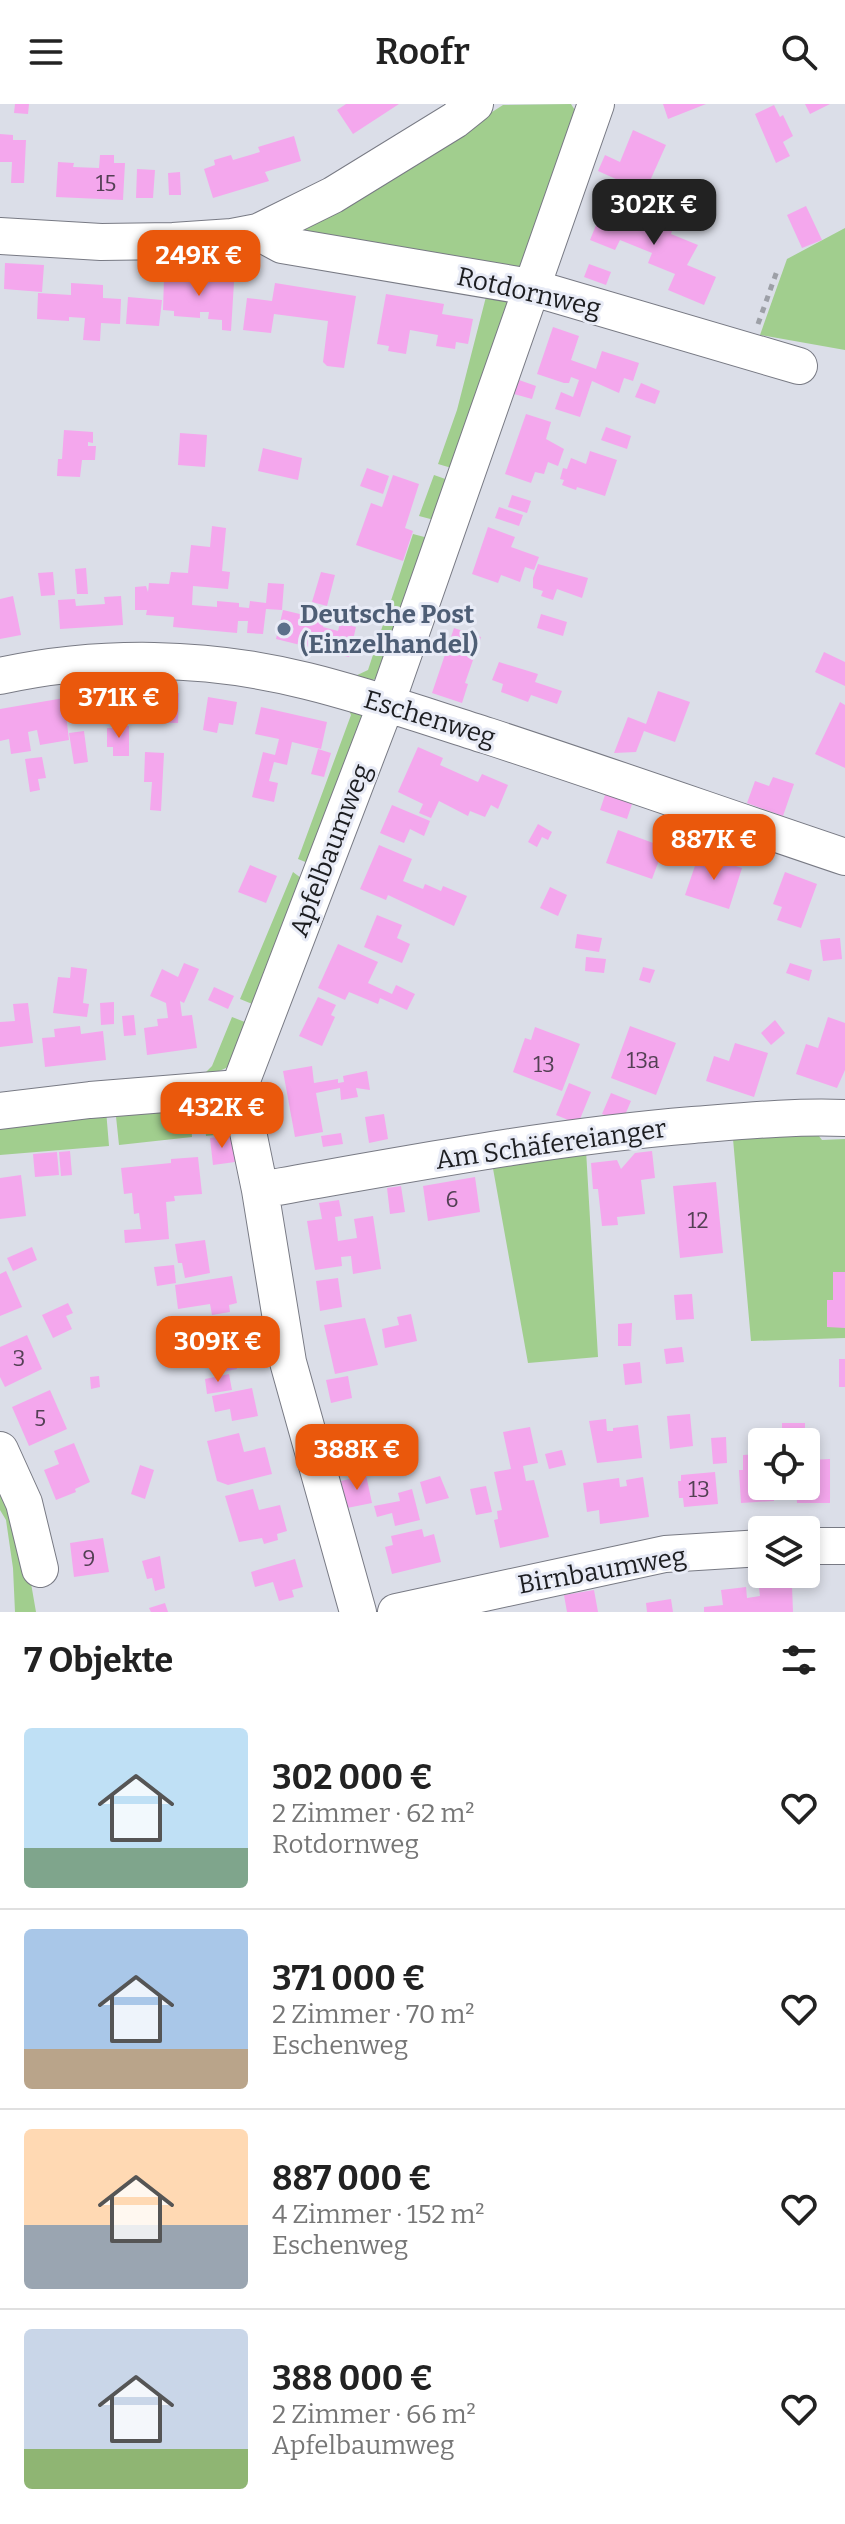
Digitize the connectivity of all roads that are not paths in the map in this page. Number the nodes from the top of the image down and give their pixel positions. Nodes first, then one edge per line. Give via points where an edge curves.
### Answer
1 (475, 104) edge
2 (596, 104) edge
3 (258, 232) junction
4 (0, 236) edge
5 (530, 287) junction
6 (799, 366) dead end
7 (0, 676) edge
8 (386, 704) junction
9 (845, 857) edge
10 (239, 1088) junction
11 (0, 1111) edge
12 (845, 1118) edge
13 (260, 1190) junction
14 (0, 1450) edge
15 (820, 1546) edge
16 (845, 1546) edge
17 (748, 1549) edge
18 (40, 1569) dead end
19 (358, 1612) edge
20 (396, 1612) edge

1 - 3 street via 333,195
2 - 5 street, Apfelbaumweg
3 - 4 street via 173,241
3 - 5 street, Rotdornweg via 282,245
5 - 6 street, Rotdornweg
5 - 8 street, Apfelbaumweg
7 - 8 street, Eschenweg via 40,667 166,661 275,675
8 - 9 street, Eschenweg
8 - 10 street, Apfelbaumweg
10 - 11 street
10 - 13 street
12 - 13 street, Am Schäfereianger via 803,1116 624,1132
13 - 19 street via 288,1362
14 - 18 street via 24,1503
15 - 16 street
17 - 20 street, Birnbaumweg via 665,1554

